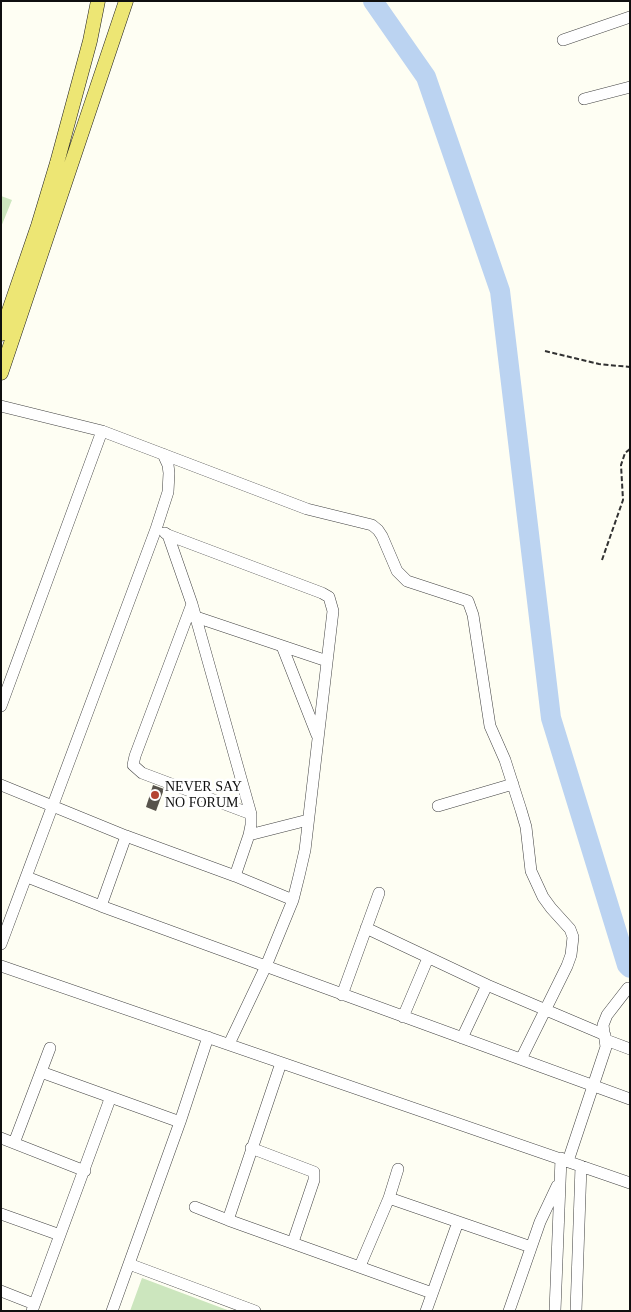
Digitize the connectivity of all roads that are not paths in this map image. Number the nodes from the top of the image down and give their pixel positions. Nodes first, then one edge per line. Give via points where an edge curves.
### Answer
1 (98, 1) edge
2 (126, 1) edge
3 (630, 17) edge
4 (563, 40) dead end
5 (630, 87) edge
6 (584, 99) dead end
7 (1, 334) edge
8 (1, 373) edge
9 (1, 406) edge
10 (102, 431) junction
11 (163, 454) junction
12 (156, 530) junction
13 (168, 535) junction
14 (192, 604) junction
15 (196, 616) junction
16 (282, 646) junction
17 (327, 661) junction
18 (1, 706) edge
19 (318, 737) junction
20 (513, 784) junction
21 (1, 785) edge
22 (54, 806) junction
23 (438, 806) dead end
24 (251, 814) junction
25 (308, 820) junction
26 (249, 835) junction
27 (126, 836) junction
28 (27, 876) junction
29 (235, 876) junction
30 (379, 894) dead end
31 (293, 900) junction
32 (101, 906) junction
33 (366, 928) junction
34 (1, 944) edge
35 (428, 958) junction
36 (1, 966) edge
37 (266, 966) junction
38 (487, 986) junction
39 (628, 988) dead end
40 (342, 995) junction
41 (545, 1010) junction
42 (403, 1016) junction
43 (208, 1037) junction
44 (462, 1038) junction
45 (605, 1038) junction
46 (229, 1044) junction
47 (50, 1048) dead end
48 (630, 1049) edge
49 (521, 1059) junction
50 (281, 1063) junction
51 (41, 1072) junction
52 (593, 1086) junction
53 (110, 1098) junction
54 (630, 1099) edge
55 (180, 1122) junction
56 (1, 1138) edge
57 (14, 1143) junction
58 (252, 1148) junction
59 (565, 1160) junction
60 (581, 1166) junction
61 (398, 1169) dead end
62 (85, 1171) junction
63 (559, 1181) junction
64 (630, 1183) edge
65 (388, 1198) junction
66 (195, 1208) dead end
67 (1, 1214) edge
68 (228, 1220) junction
69 (458, 1222) junction
70 (60, 1235) junction
71 (294, 1242) junction
72 (531, 1247) junction
73 (129, 1264) junction
74 (360, 1266) junction
75 (1, 1291) edge
76 (432, 1293) junction
77 (33, 1307) edge
78 (112, 1311) edge
79 (255, 1311) edge
80 (426, 1311) edge
81 (509, 1311) edge
82 (555, 1311) edge
83 (576, 1311) edge

1 - 7 main road via 57,163
2 - 8 main road
3 - 4 street
5 - 6 street
9 - 10 street
10 - 11 street
10 - 18 street
11 - 12 street via 168,465 168,492
11 - 20 street via 307,509 372,525 382,536 397,571 407,581 468,601 490,726
12 - 13 street
12 - 22 street
13 - 14 street
13 - 17 street via 329,597 333,611
14 - 15 street
14 - 24 street via 133,765 142,773
15 - 16 street
15 - 24 street
16 - 17 street
16 - 19 street
17 - 19 street
19 - 25 street
20 - 23 street
20 - 41 street via 526,827 531,871 543,897 573,937 567,966
21 - 22 street
22 - 27 street
22 - 28 street
24 - 26 street
25 - 26 street
25 - 31 street via 305,850
26 - 29 street
27 - 29 street
27 - 32 street
28 - 32 street
28 - 34 street
29 - 31 street
30 - 33 street
31 - 37 street
32 - 37 street
33 - 35 street
33 - 40 street
35 - 38 street
35 - 42 street
36 - 43 street
37 - 40 street
37 - 46 street
38 - 41 street
38 - 44 street
39 - 45 street via 604,1020
40 - 42 street
41 - 45 street
41 - 49 street
42 - 44 street
43 - 46 street
43 - 55 street
44 - 49 street
45 - 48 street
45 - 52 street via 606,1047
46 - 50 street
47 - 51 street
49 - 52 street
50 - 58 street
50 - 59 street
51 - 53 street
51 - 57 street
52 - 54 street
52 - 59 street
53 - 55 street
53 - 62 street
55 - 73 street
56 - 57 street
57 - 62 street
58 - 68 street
58 - 71 street via 314,1172
59 - 60 street
59 - 63 street
60 - 64 street
60 - 83 street
61 - 65 street
62 - 70 street
63 - 72 street
63 - 82 street
65 - 69 street
65 - 74 street
66 - 68 street
67 - 70 street
68 - 71 street
69 - 72 street
69 - 76 street
70 - 77 street
71 - 74 street
72 - 81 street
73 - 78 street
73 - 79 street
74 - 76 street
75 - 77 street
76 - 80 street

